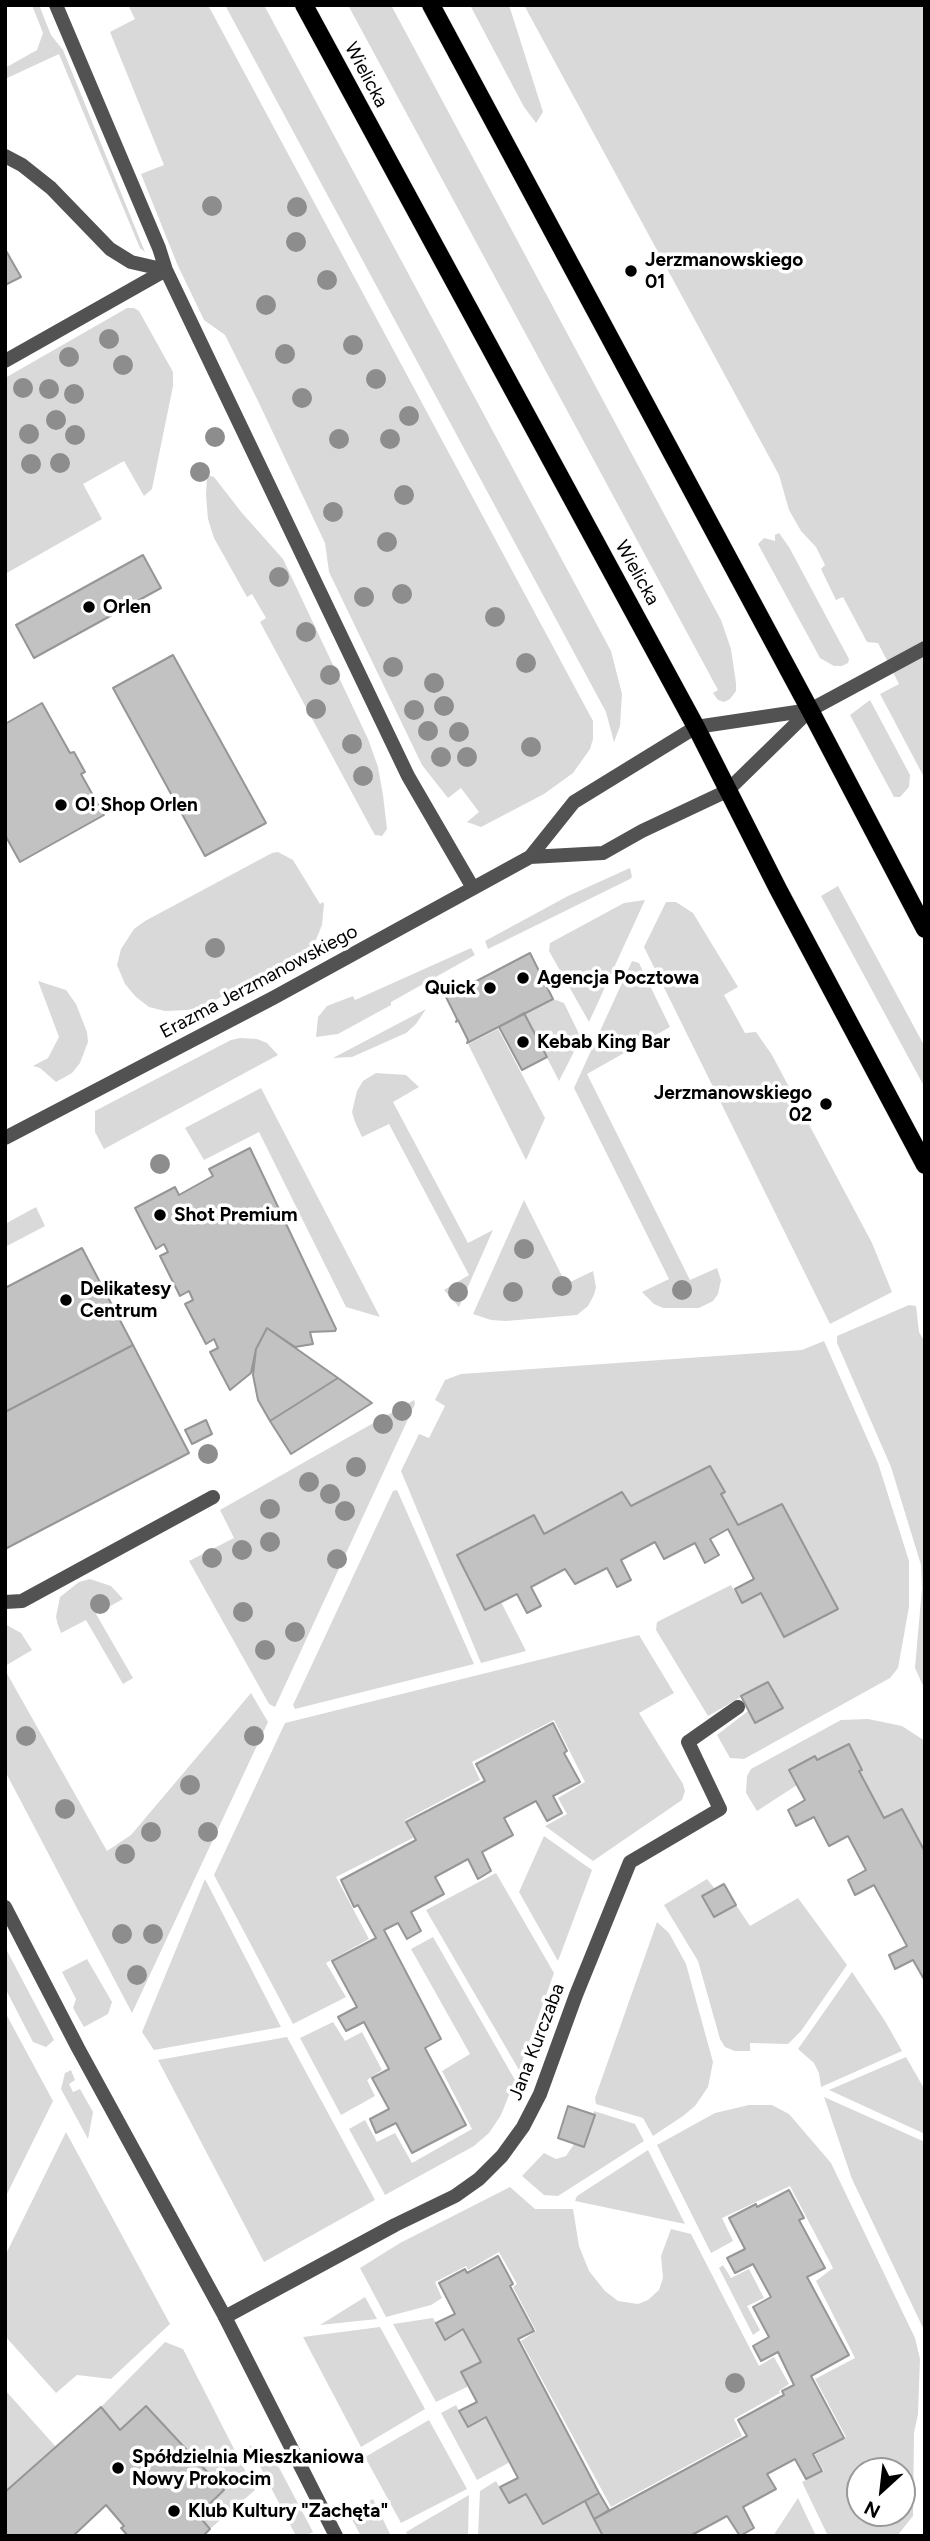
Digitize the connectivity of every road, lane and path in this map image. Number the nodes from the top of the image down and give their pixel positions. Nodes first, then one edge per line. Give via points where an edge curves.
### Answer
1 (57, 5) edge
2 (304, 5) edge
3 (431, 5) edge
4 (5, 156) edge
5 (166, 270) junction
6 (5, 360) edge
7 (925, 648) edge
8 (810, 710) junction
9 (696, 727) junction
10 (727, 791) junction
11 (530, 858) junction
12 (473, 888) junction
13 (925, 929) edge
14 (5, 1138) edge
15 (925, 1165) edge
16 (213, 1497) dead end
17 (5, 1602) edge
18 (738, 1707) dead end
19 (5, 1906) edge
20 (225, 2317) junction
21 (336, 2536) edge

1 - 5 street
2 - 9 main road, Wielicka
3 - 8 main road
4 - 5 street via 51,188 110,249 131,262
5 - 6 street
5 - 12 street via 408,776
7 - 8 street
8 - 9 street, Erazma Jerzmanowskiego
8 - 10 street, Erazma Jerzmanowskiego
8 - 13 main road
9 - 10 main road, Wielicka
9 - 11 street, Erazma Jerzmanowskiego via 575,802
10 - 11 street, Erazma Jerzmanowskiego via 603,853
10 - 15 main road, Wielicka
11 - 12 street, Erazma Jerzmanowskiego
12 - 14 street, Erazma Jerzmanowskiego
16 - 17 street via 22,1601
18 - 20 street, Jana Kurczaba via 688,1742 720,1809 630,1862 540,2094 502,2156 455,2196
19 - 20 street
20 - 21 street

